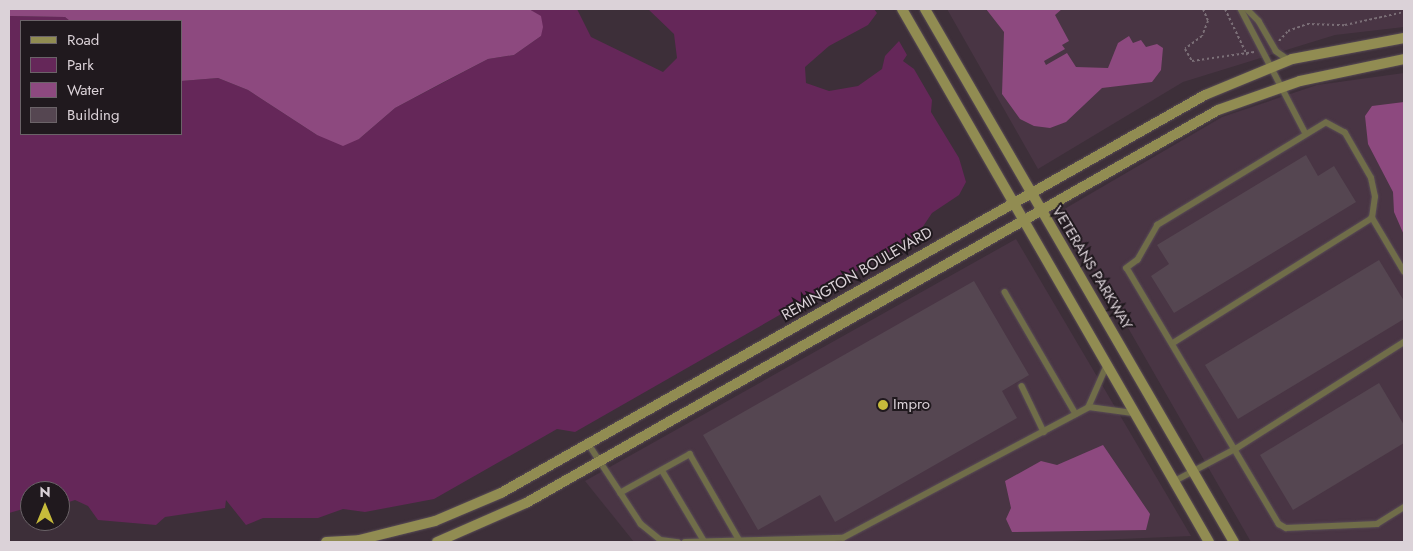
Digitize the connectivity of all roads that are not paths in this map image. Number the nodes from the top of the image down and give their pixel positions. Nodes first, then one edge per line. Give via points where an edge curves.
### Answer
1 (902, 9) edge
2 (925, 9) edge
3 (1241, 9) edge
4 (1247, 9) edge
5 (1404, 38) edge
6 (1289, 60) junction
7 (1404, 60) edge
8 (1271, 67) junction
9 (1282, 87) junction
10 (1305, 132) junction
11 (1031, 193) junction
12 (1012, 204) junction
13 (1041, 210) junction
14 (1372, 218) junction
15 (1022, 220) junction
16 (1404, 272) edge
17 (1005, 292) dead end
18 (1404, 342) edge
19 (1173, 343) junction
20 (1107, 366) junction
21 (1022, 386) dead end
22 (1089, 407) junction
23 (1135, 413) junction
24 (1076, 414) junction
25 (1044, 432) junction
26 (588, 443) junction
27 (1237, 448) junction
28 (599, 461) junction
29 (662, 470) junction
30 (1195, 471) junction
31 (1175, 481) junction
32 (620, 493) junction
33 (1404, 508) edge
34 (740, 541) edge
35 (326, 542) edge
36 (437, 542) edge
37 (678, 542) edge
38 (685, 542) edge
39 (705, 542) edge
40 (1209, 542) edge
41 (1234, 542) edge

1 - 12 street
2 - 11 street, VETERANS PARKWAY
3 - 8 lane
4 - 6 lane via 1259,20 1276,51
5 - 6 street, REMINGTON BOULEVARD
6 - 8 street, REMINGTON BOULEVARD
7 - 9 street
8 - 9 lane
8 - 11 street, REMINGTON BOULEVARD via 1204,95
9 - 10 lane
9 - 13 street via 1218,110
10 - 14 lane via 1326,123 1344,133 1372,178
10 - 19 lane via 1158,225 1138,260 1127,268
11 - 12 street, REMINGTON BOULEVARD
11 - 13 street, VETERANS PARKWAY
12 - 15 street
12 - 26 street, REMINGTON BOULEVARD
13 - 15 street
13 - 30 street, VETERANS PARKWAY
14 - 16 lane
14 - 19 lane
15 - 20 street
15 - 28 street
17 - 24 lane
18 - 27 lane
19 - 27 lane
20 - 22 lane
20 - 23 street
21 - 25 lane
22 - 23 lane
22 - 24 lane
23 - 31 street
24 - 25 lane
25 - 34 lane via 844,538
26 - 28 lane
26 - 35 street, REMINGTON BOULEVARD via 501,493 436,521 359,540
27 - 30 lane
27 - 33 lane via 1279,524 1286,528 1378,524
28 - 32 lane
28 - 36 street via 526,503
29 - 32 lane
29 - 34 lane via 690,454
29 - 39 lane
30 - 31 lane
30 - 41 street, VETERANS PARKWAY
31 - 40 street
32 - 37 lane via 641,524 661,540
34 - 39 lane
38 - 39 lane

